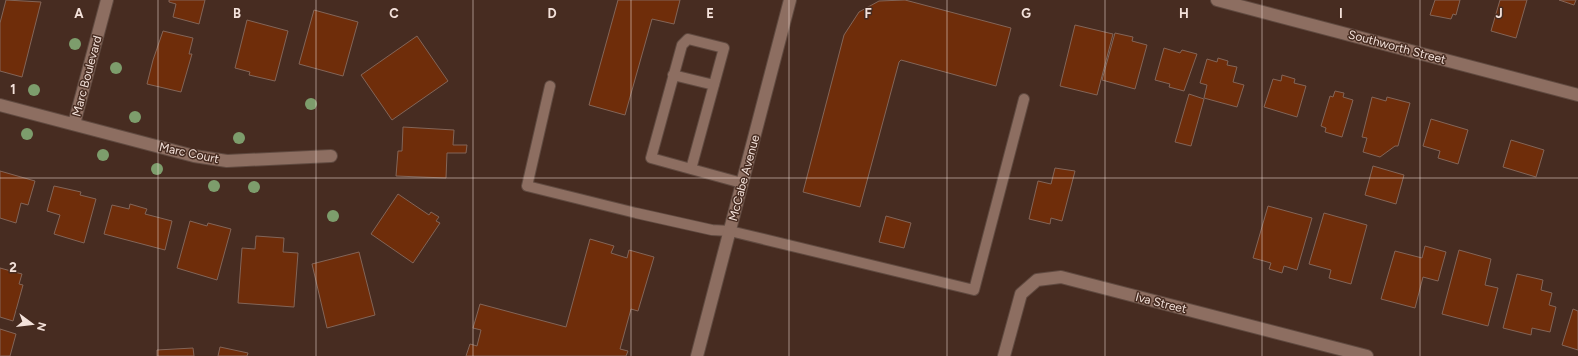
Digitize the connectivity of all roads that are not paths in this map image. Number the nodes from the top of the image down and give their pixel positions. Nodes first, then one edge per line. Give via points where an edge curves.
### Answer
1 (107, 0) edge
2 (790, 0) edge
3 (1217, 0) edge
4 (674, 75) junction
5 (714, 85) junction
6 (550, 86) dead end
7 (1578, 95) edge
8 (1024, 99) dead end
9 (0, 105) edge
10 (74, 124) junction
11 (330, 156) dead end
12 (691, 169) junction
13 (742, 183) junction
14 (730, 231) junction
15 (697, 356) edge
16 (1004, 356) edge
17 (1367, 356) edge

1 - 10 street, Marc Boulevard
2 - 13 street, McCabe Avenue
3 - 7 street, Southworth Street
4 - 5 lane
4 - 5 lane via 682,45 688,39 724,48
4 - 12 lane via 651,158
5 - 12 lane
6 - 14 lane via 527,186 636,214 712,230
8 - 14 lane via 974,290
9 - 10 street, Marc Boulevard
10 - 11 street, Marc Court via 194,156 220,160
12 - 13 lane
13 - 14 street, McCabe Avenue
14 - 15 street, McCabe Avenue
16 - 17 street, Iva Street via 1021,294 1038,280 1061,277

